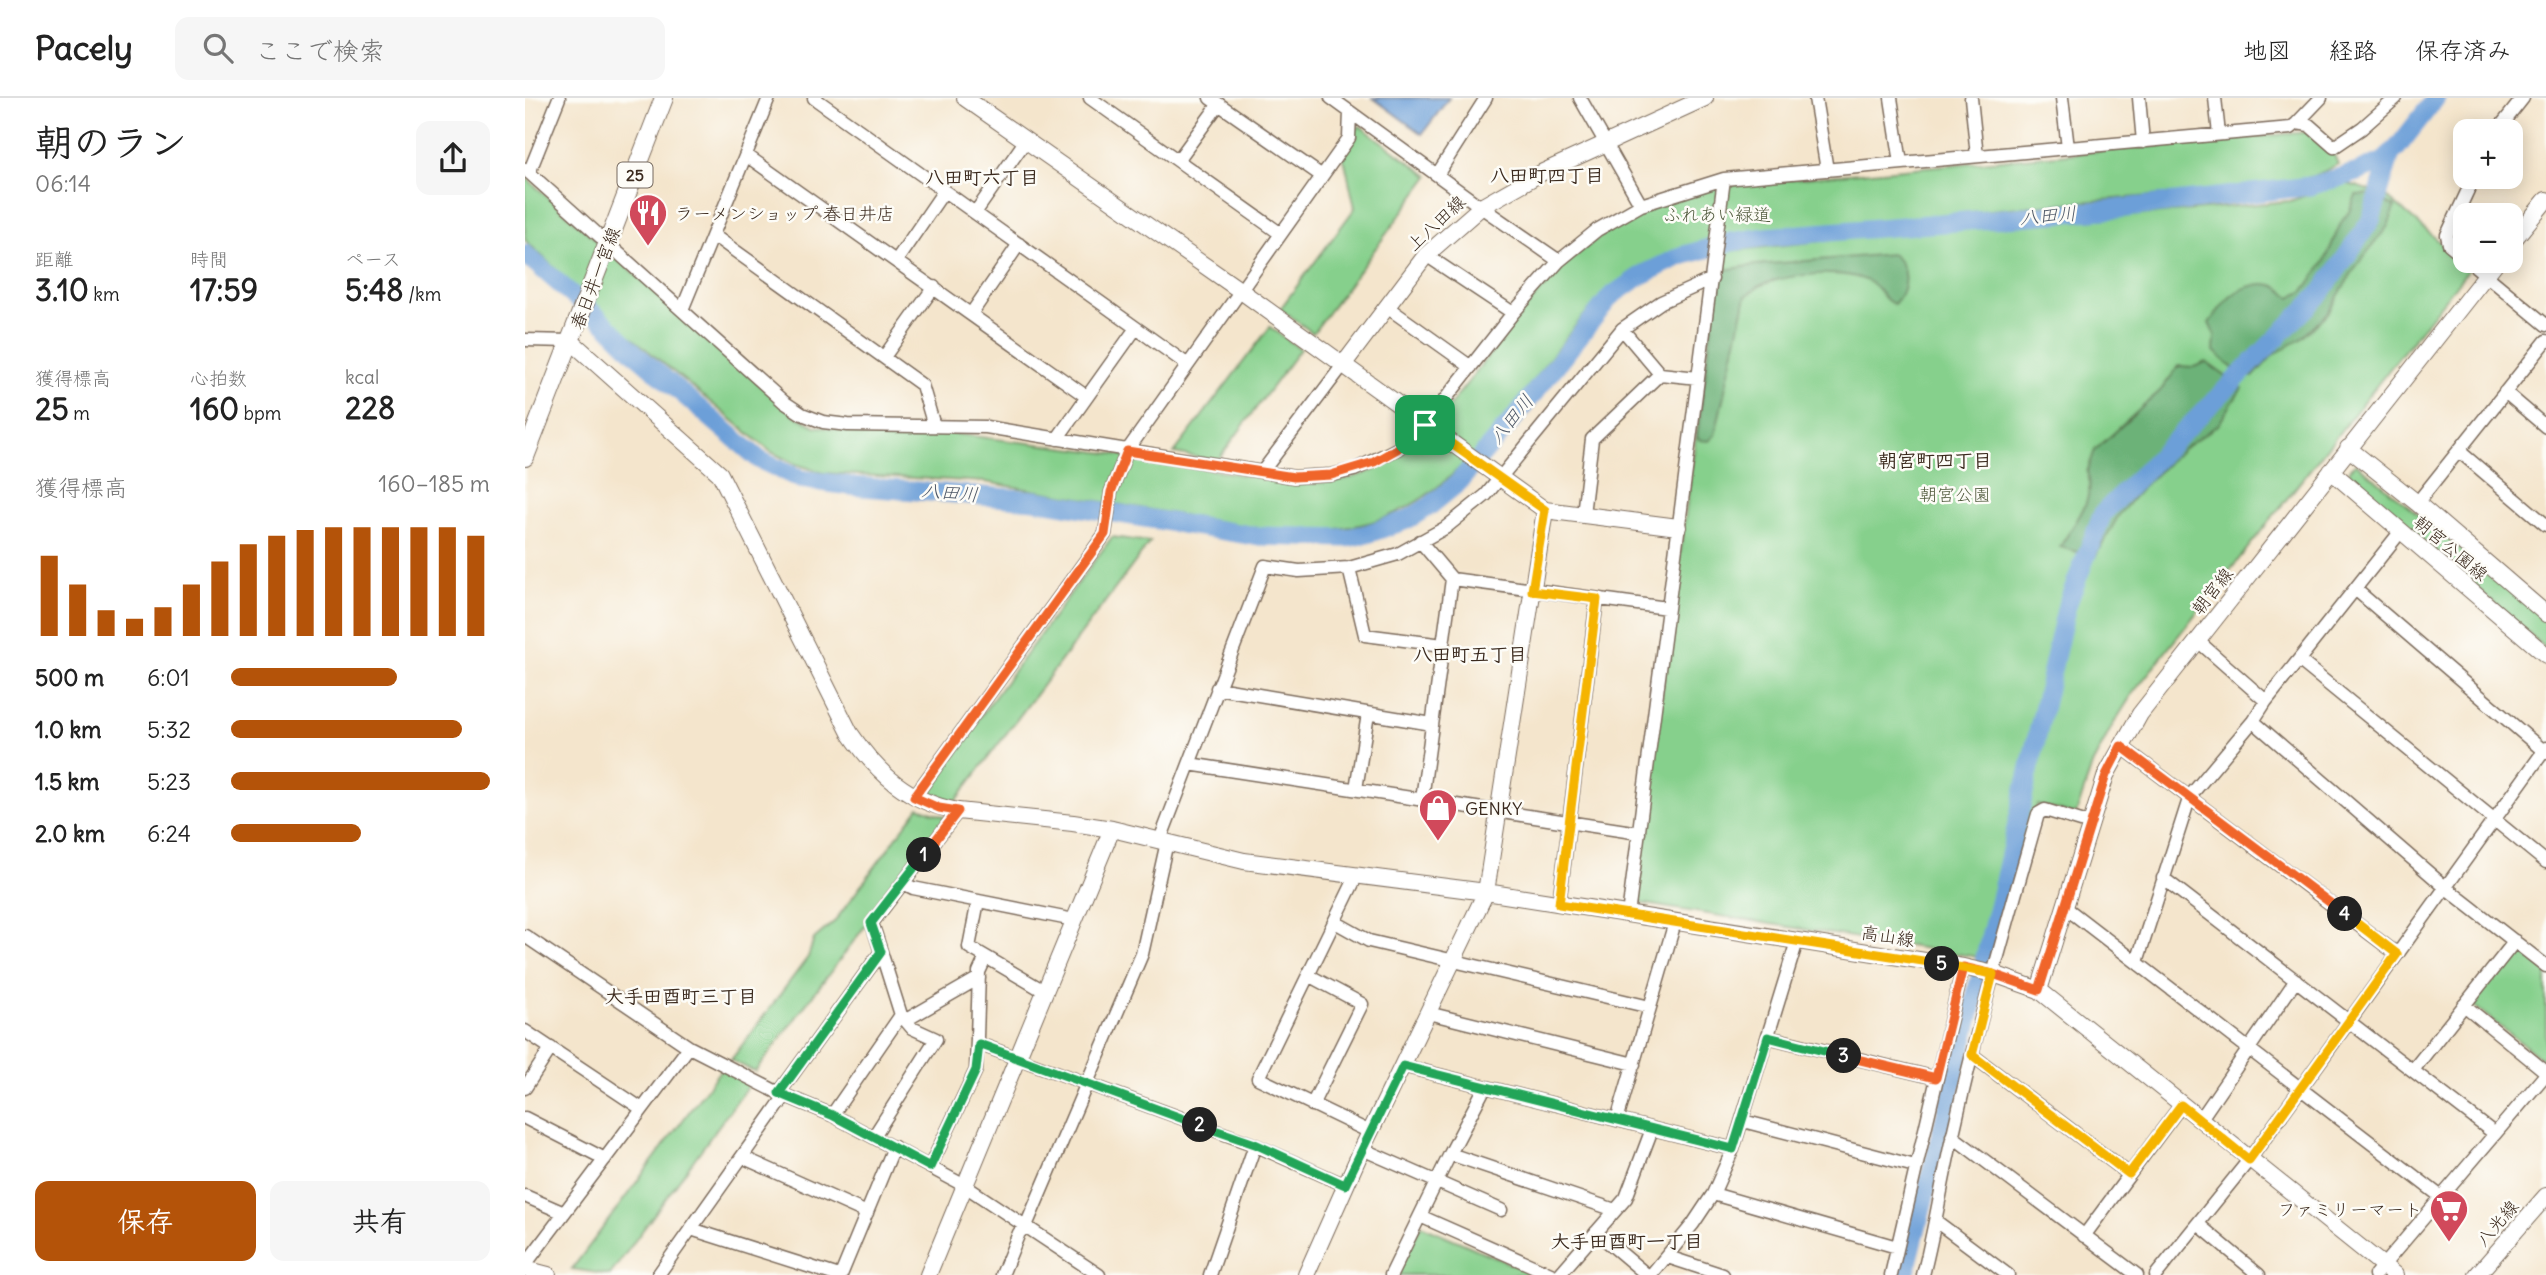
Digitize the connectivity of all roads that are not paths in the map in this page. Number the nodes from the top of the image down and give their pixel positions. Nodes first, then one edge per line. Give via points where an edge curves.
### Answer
1 (559, 98) edge
2 (664, 98) edge
3 (769, 98) edge
4 (814, 98) edge
5 (1090, 98) edge
6 (1331, 98) edge
7 (1486, 98) edge
8 (1580, 98) edge
9 (1706, 98) edge
10 (1815, 98) edge
11 (1891, 98) edge
12 (1971, 98) edge
13 (2062, 98) edge
14 (2139, 98) edge
15 (2215, 98) edge
16 (2321, 98) edge
17 (2396, 98) edge
18 (2523, 98) edge
19 (974, 101) edge
20 (1214, 101) edge
21 (1350, 112) junction
22 (2506, 119) edge
23 (2297, 123) junction
24 (2219, 134) junction
25 (1026, 140) junction
26 (2143, 142) junction
27 (1605, 145) junction
28 (2068, 148) junction
29 (746, 155) junction
30 (1977, 156) junction
31 (1178, 160) junction
32 (1901, 163) junction
33 (1827, 170) junction
34 (527, 171) edge
35 (1437, 175) junction
36 (1322, 176) junction
37 (1724, 179) junction
38 (944, 191) junction
39 (2546, 200) edge
40 (1641, 205) junction
41 (1481, 207) junction
42 (975, 213) junction
43 (2453, 222) edge
44 (2523, 228) edge
45 (1281, 234) junction
46 (713, 235) junction
47 (1019, 244) junction
48 (2453, 247) edge
49 (606, 248) junction
50 (1426, 255) junction
51 (896, 261) junction
52 (1559, 261) junction
53 (1713, 272) junction
54 (2484, 273) edge
55 (2486, 275) junction
56 (934, 288) junction
57 (1241, 291) junction
58 (1387, 307) junction
59 (682, 310) junction
60 (1513, 313) junction
61 (971, 314) junction
62 (2546, 325) edge
63 (1136, 328) junction
64 (1622, 329) junction
65 (574, 332) junction
66 (525, 340) edge
67 (2546, 341) edge
68 (884, 357) junction
69 (1188, 365) junction
70 (1343, 365) junction
71 (1471, 367) junction
72 (1660, 374) junction
73 (1698, 378) junction
74 (2505, 392) junction
75 (1087, 397) junction
76 (1425, 425) junction
77 (934, 426) junction
78 (2546, 426) edge
79 (1057, 439) junction
80 (2348, 448) junction
81 (1127, 451) junction
82 (2459, 451) junction
83 (525, 457) edge
84 (2331, 471) junction
85 (1262, 472) junction
86 (1500, 479) junction
87 (2417, 503) junction
88 (1545, 510) junction
89 (1583, 514) junction
90 (2546, 525) edge
91 (1678, 527) junction
92 (2401, 531) junction
93 (1420, 541) junction
94 (1349, 568) junction
95 (1452, 579) junction
96 (2355, 589) junction
97 (1532, 591) junction
98 (1597, 599) junction
99 (1667, 608) junction
100 (2546, 614) edge
101 (2198, 641) junction
102 (1443, 645) junction
103 (2546, 655) edge
104 (2300, 661) junction
105 (1217, 688) junction
106 (2266, 701) junction
107 (1368, 714) junction
108 (2253, 721) junction
109 (1432, 724) junction
110 (2121, 746) junction
111 (2545, 751) edge
112 (1189, 764) junction
113 (1356, 789) junction
114 (2190, 796) junction
115 (914, 797) junction
116 (1422, 799) junction
117 (958, 811) junction
118 (1499, 811) junction
119 (2494, 819) junction
120 (1568, 822) junction
121 (2091, 824) junction
122 (1112, 829) junction
123 (1639, 833) junction
124 (1164, 841) junction
125 (2546, 862) edge
126 (1356, 877) junction
127 (2163, 878) junction
128 (903, 883) junction
129 (2445, 887) junction
130 (1486, 892) junction
131 (978, 901) junction
132 (1559, 904) junction
133 (2066, 908) junction
134 (1628, 915) junction
135 (1074, 920) junction
136 (1335, 922) junction
137 (1675, 922) junction
138 (525, 936) edge
139 (2515, 940) junction
140 (1797, 941) junction
141 (881, 952) junction
142 (2397, 954) junction
143 (986, 957) junction
144 (1454, 960) junction
145 (2137, 962) junction
146 (2546, 966) edge
147 (1981, 971) junction
148 (1308, 975) junction
149 (979, 978) junction
150 (2296, 980) junction
151 (2039, 990) junction
152 (1044, 991) junction
153 (2464, 1005) junction
154 (1650, 1007) junction
155 (1429, 1013) junction
156 (903, 1018) junction
157 (2348, 1022) junction
158 (525, 1031) edge
159 (1768, 1037) junction
160 (979, 1044) junction
161 (689, 1047) junction
162 (551, 1048) junction
163 (2249, 1048) junction
164 (1972, 1055) junction
165 (1017, 1059) junction
166 (1634, 1064) junction
167 (1403, 1066) junction
168 (2413, 1070) junction
169 (2546, 1073) edge
170 (1936, 1078) junction
171 (1084, 1084) junction
172 (1485, 1087) junction
173 (525, 1088) edge
174 (2300, 1089) junction
175 (782, 1094) junction
176 (1313, 1105) junction
177 (2181, 1105) junction
178 (642, 1109) junction
179 (832, 1115) junction
180 (525, 1118) edge
181 (1617, 1120) junction
182 (2200, 1120) junction
183 (1743, 1121) junction
184 (1652, 1129) junction
185 (1370, 1132) junction
186 (2495, 1134) junction
187 (874, 1136) junction
188 (1952, 1136) junction
189 (1255, 1144) junction
190 (894, 1147) junction
191 (1362, 1149) junction
192 (1733, 1149) junction
193 (1450, 1154) junction
194 (742, 1157) junction
195 (605, 1158) junction
196 (2249, 1160) junction
197 (1915, 1166) junction
198 (930, 1167) junction
199 (2129, 1174) junction
200 (1436, 1182) junction
201 (1345, 1185) junction
202 (965, 1186) junction
203 (1713, 1194) junction
204 (525, 1196) edge
205 (2440, 1196) junction
206 (2546, 1196) edge
207 (1501, 1210) dead end
208 (1615, 1210) junction
209 (564, 1213) junction
210 (867, 1213) junction
211 (1420, 1216) junction
212 (1937, 1222) junction
213 (2198, 1224) junction
214 (1025, 1226) junction
215 (691, 1229) junction
216 (1596, 1232) junction
217 (2084, 1236) junction
218 (1897, 1247) junction
219 (1668, 1257) junction
220 (525, 1267) edge
221 (2121, 1270) edge
222 (2385, 1272) edge
223 (548, 1275) edge
224 (658, 1275) edge
225 (836, 1275) edge
226 (841, 1275) edge
227 (928, 1275) edge
228 (1002, 1275) edge
229 (1098, 1275) edge
230 (1210, 1275) edge
231 (1306, 1275) edge
232 (1391, 1275) edge
233 (1553, 1275) edge
234 (1559, 1275) edge
235 (1649, 1275) edge
236 (1723, 1275) edge
237 (1891, 1275) edge
238 (1923, 1275) edge
239 (2008, 1275) edge
240 (2137, 1275) edge
241 (2156, 1275) edge
242 (2259, 1275) edge
243 (2477, 1275) edge

1 - 34 street
2 - 49 main road, 春日井一宮線 / 25
3 - 29 street
4 - 38 street
5 - 31 street
6 - 21 street
7 - 35 street
8 - 27 street
9 - 27 street, 上八田線
10 - 33 street
11 - 32 street
12 - 30 street
13 - 28 street
14 - 26 street
15 - 24 street
16 - 23 street
17 - 23 street via 2334,147 2308,125
18 - 22 street
19 - 25 street
20 - 31 street
20 - 36 street
21 - 35 street
21 - 36 street via 1349,138
23 - 24 street via 2291,128
24 - 26 street
25 - 42 street
25 - 57 street
26 - 28 street
27 - 40 street
27 - 41 street, 上八田線 via 1541,173
28 - 30 street
29 - 46 street
29 - 51 street
30 - 32 street
31 - 45 street
32 - 33 street
33 - 37 street
34 - 49 street
35 - 41 street
36 - 45 street
37 - 40 street
37 - 53 street
38 - 42 street
38 - 51 street
39 - 44 street
40 - 52 street via 1597,230
41 - 50 street, 上八田線
41 - 52 street
42 - 47 street
43 - 48 street via 2447,235
45 - 57 street
46 - 59 street
46 - 68 street
47 - 61 street
47 - 63 street
49 - 59 street
49 - 65 main road, 春日井一宮線 / 25
50 - 58 street, 上八田線
50 - 60 street
51 - 56 street
52 - 60 street
53 - 64 street
53 - 73 street
54 - 55 street
55 - 62 street
55 - 80 street, 朝宮線
56 - 61 street
56 - 68 street
57 - 69 street
57 - 70 street
58 - 70 street, 上八田線
58 - 71 street
59 - 77 street via 802,414 848,425
60 - 71 street
61 - 75 street
63 - 69 street
63 - 75 street
64 - 72 street
64 - 86 street
65 - 66 street
65 - 83 main road, 春日井一宮線 / 25
65 - 115 street, 高山線 via 720,474 850,733 867,758
67 - 74 street
68 - 77 street via 922,385
69 - 81 street
70 - 76 street
70 - 85 street
71 - 76 street
72 - 73 street
72 - 89 street via 1592,439
73 - 91 street
74 - 78 street
74 - 82 street
75 - 79 street
76 - 85 street via 1397,449 1354,470 1294,477
76 - 86 street
77 - 79 street via 986,427
79 - 81 street
80 - 84 street, 朝宮線
80 - 87 street, 朝宮公園線
81 - 85 street
81 - 115 street via 1111,492 1105,534
82 - 87 street
82 - 90 street
84 - 92 street, 朝宮公園線
84 - 101 street, 朝宮線
86 - 88 street
86 - 93 street via 1469,510
87 - 100 street, 朝宮公園線
88 - 89 street
88 - 97 street
89 - 91 street
91 - 99 street
92 - 96 street
92 - 103 street, 朝宮公園線
93 - 94 street via 1398,554
93 - 95 street
94 - 102 street via 1365,635
94 - 105 street via 1299,571 1265,566
95 - 97 street
95 - 102 street
96 - 104 street
96 - 111 street
97 - 98 street
97 - 118 street
98 - 99 street
98 - 120 street
99 - 123 street
101 - 106 street
101 - 110 street, 朝宮線 via 2140,714
102 - 109 street
104 - 106 street
104 - 119 street
105 - 107 street
105 - 112 street
106 - 108 street
107 - 109 street
107 - 113 street
108 - 114 street
108 - 129 street
109 - 116 street
110 - 114 street
110 - 121 street, 朝宮線 via 2106,775
111 - 119 street
112 - 113 street
112 - 124 street
113 - 116 street
114 - 127 street
114 - 142 street
115 - 117 street, 高山線
116 - 118 street
117 - 122 street, 高山線
117 - 128 street
118 - 120 street
118 - 130 street
119 - 125 street
119 - 129 street
120 - 123 street
120 - 132 street
121 - 133 street, 朝宮線
121 - 147 street via 2045,810 2038,814
122 - 124 street, 高山線
122 - 135 street
123 - 134 street
124 - 126 street, 高山線 via 1244,861
124 - 171 street via 1142,954
126 - 130 street, 高山線
126 - 136 street
127 - 145 street
127 - 150 street
128 - 131 street
128 - 141 street via 871,923
129 - 139 street
129 - 142 street
130 - 132 street, 高山線
130 - 144 street
131 - 135 street
131 - 143 street via 969,947
132 - 134 street, 高山線
133 - 145 street
133 - 151 street, 朝宮線
134 - 137 street, 高山線
135 - 152 street
136 - 144 street via 1369,941
136 - 148 street
137 - 140 street, 高山線
137 - 154 street
138 - 161 street
139 - 146 street
139 - 153 street
140 - 147 street, 高山線
140 - 159 street
141 - 156 street
141 - 175 street
142 - 157 street
143 - 149 street
143 - 152 street
144 - 154 street
144 - 155 street
145 - 163 street
147 - 151 street, 高山線
147 - 164 street
147 - 170 street
148 - 176 street via 1362,1004
148 - 176 street via 1258,1078
149 - 156 street
149 - 160 street
150 - 157 street
150 - 163 street
151 - 177 street, 高山線
152 - 165 street
153 - 168 street
153 - 169 street
154 - 166 street
155 - 166 street
155 - 167 street
156 - 179 street
156 - 187 street via 936,1040
157 - 168 street
157 - 174 street
158 - 162 street
159 - 170 street
159 - 183 street
160 - 165 street
160 - 198 street via 976,1070
161 - 175 street
161 - 178 street
162 - 173 street
162 - 178 street
163 - 174 street
163 - 182 street
164 - 188 street
164 - 199 street
165 - 171 street
165 - 202 street
166 - 181 street
167 - 172 street
167 - 185 street
168 - 186 street
169 - 186 street
170 - 197 street
171 - 189 street
171 - 214 street
172 - 181 street
172 - 193 street
174 - 196 street
174 - 205 street
175 - 179 street
175 - 194 street
176 - 185 street
177 - 182 street, 高山線
177 - 199 street
178 - 195 street
179 - 187 street
180 - 195 street
181 - 184 street
182 - 196 street, 高山線
183 - 192 street
183 - 197 street
184 - 192 street
184 - 208 street via 1626,1198
185 - 191 street
186 - 205 street
187 - 190 street
188 - 212 street
188 - 217 street
189 - 201 street
189 - 230 street
190 - 198 street
190 - 210 street
191 - 200 street
191 - 201 street
192 - 203 street
193 - 200 street
193 - 208 street
194 - 210 street
194 - 215 street
195 - 209 street
196 - 213 street
196 - 222 street, 高山線
197 - 218 street
198 - 202 street
199 - 217 street
200 - 207 street
200 - 211 street
201 - 231 street
202 - 214 street
202 - 227 street
203 - 218 street
203 - 219 street
204 - 209 street
205 - 222 street
206 - 243 street, 八光線
208 - 216 street
209 - 220 street
210 - 226 street
211 - 232 street
211 - 233 street
212 - 238 street
212 - 239 street
213 - 241 street
213 - 242 street
214 - 228 street
214 - 229 street
215 - 224 street
215 - 225 street
216 - 234 street
216 - 235 street
217 - 221 street
218 - 237 street
219 - 235 street
219 - 236 street
220 - 223 street
221 - 240 street

